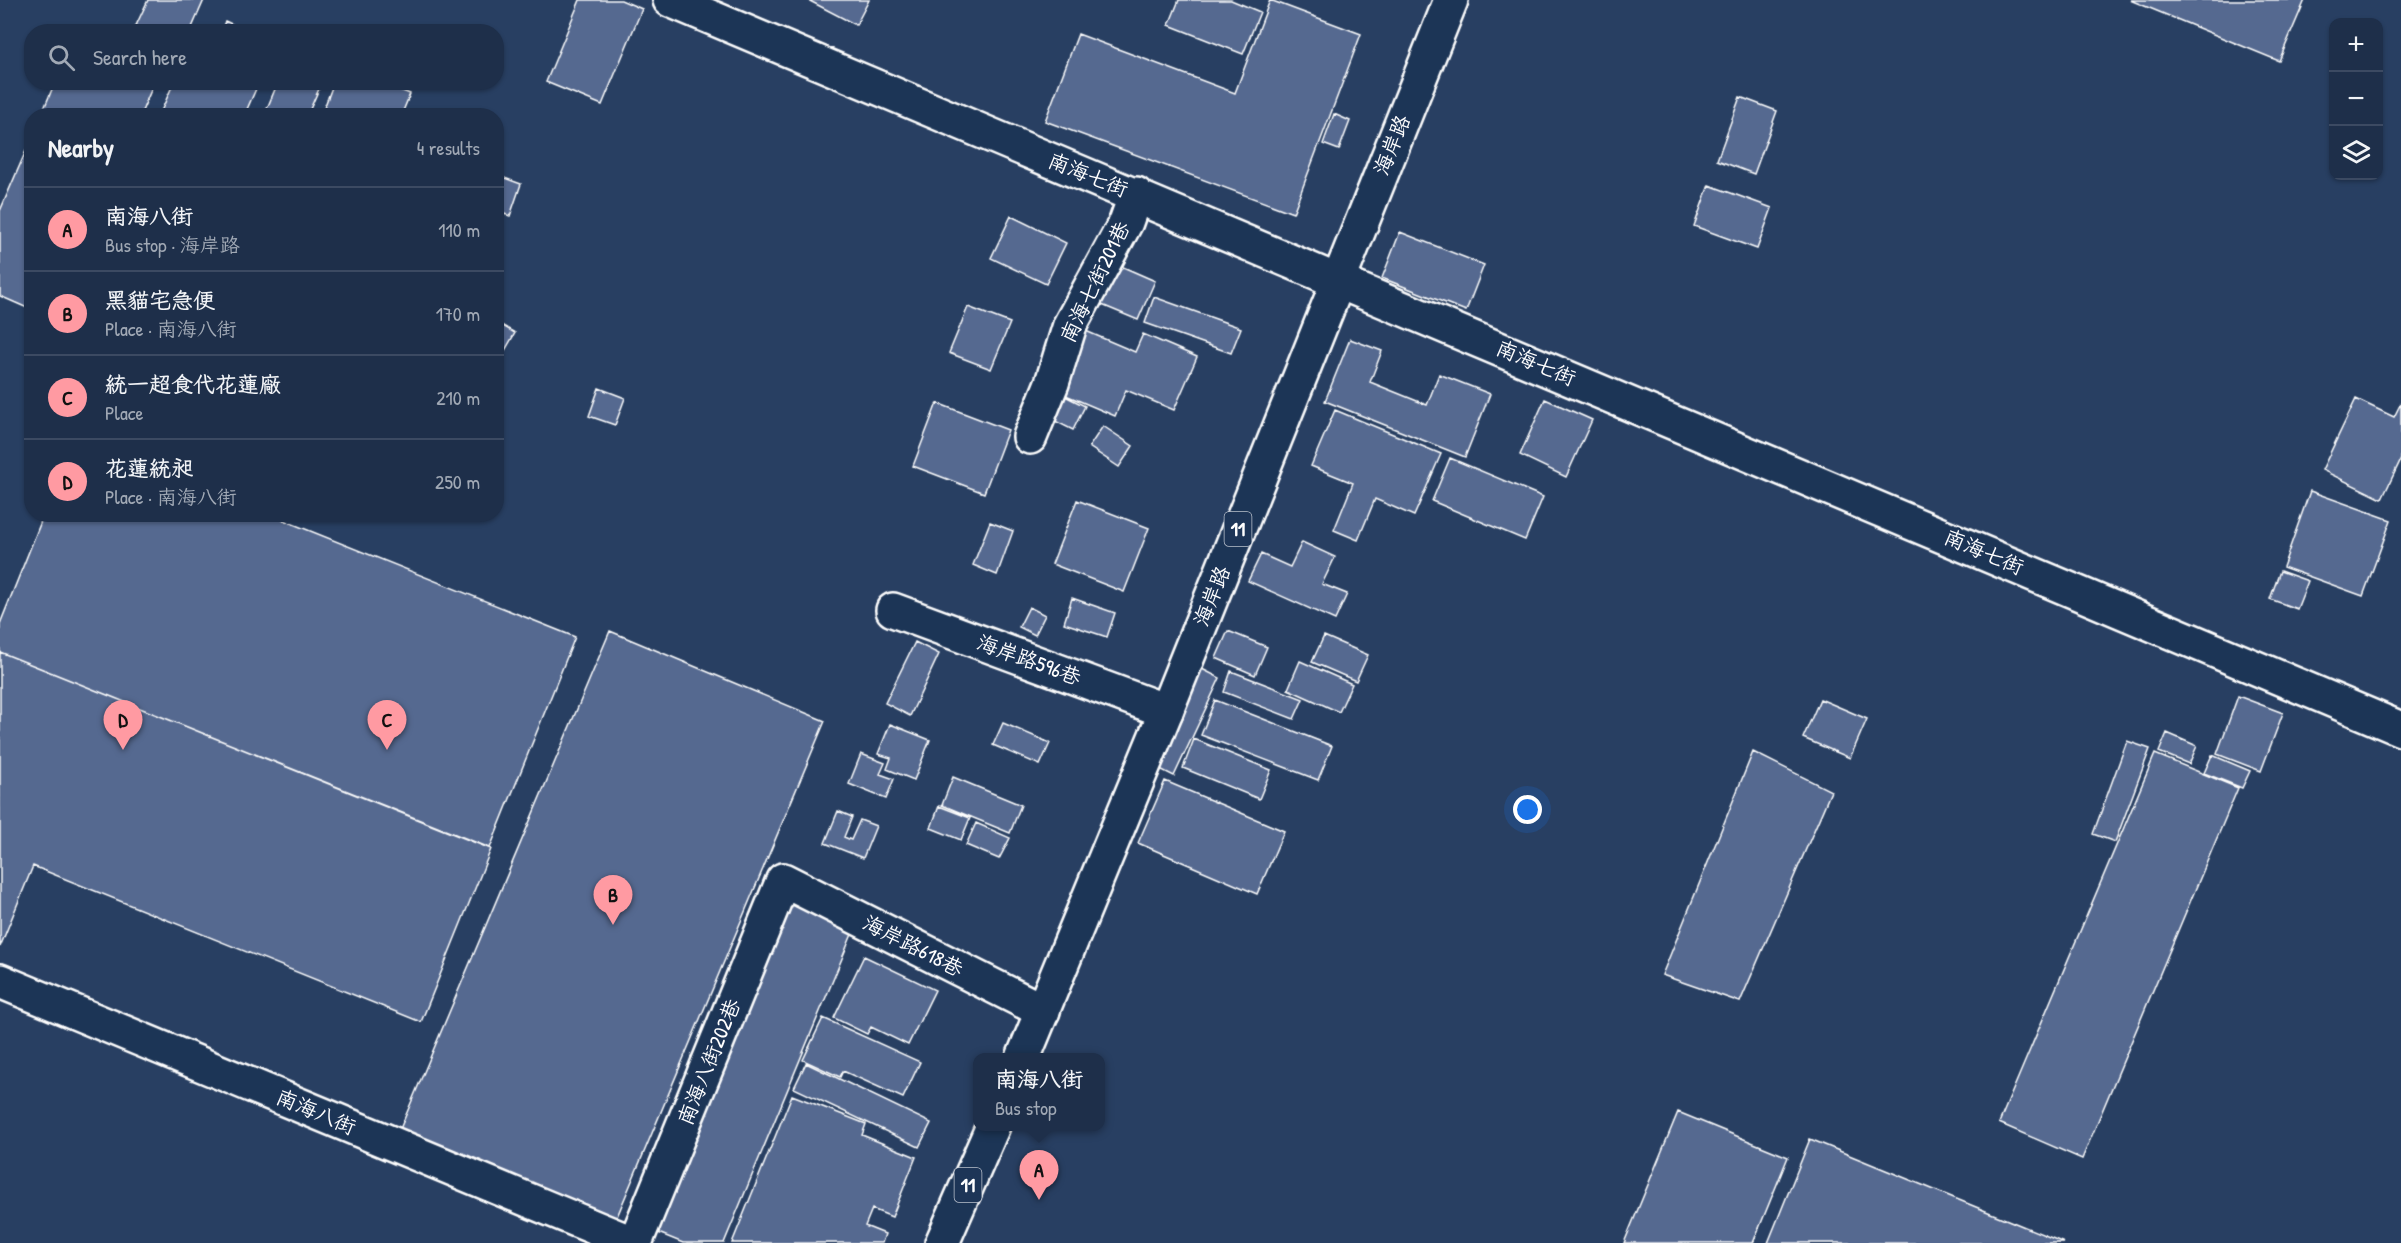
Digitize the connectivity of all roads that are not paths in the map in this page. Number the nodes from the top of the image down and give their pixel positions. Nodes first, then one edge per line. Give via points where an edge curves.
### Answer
1 (670, 0) edge
2 (1451, 0) edge
3 (1136, 194) junction
4 (1338, 279) junction
5 (1030, 437) dead end
6 (893, 610) dead end
7 (1166, 711) junction
8 (2401, 729) edge
9 (783, 880) joint
10 (0, 981) edge
11 (1043, 1011) junction
12 (1025, 1053) edge
13 (991, 1131) edge
14 (634, 1243) edge
15 (942, 1243) edge

1 - 3 street, 南海七街
2 - 4 street, 海岸路 / 11
3 - 4 street, 南海七街
3 - 5 street, 南海七街201巷 via 1126,222 1070,325
4 - 7 street, 海岸路 / 11
4 - 8 street, 南海七街
6 - 7 street, 海岸路596巷
7 - 11 street, 海岸路 / 11
9 - 11 street, 海岸路618巷
9 - 14 street, 南海八街202巷
10 - 14 street, 南海八街
11 - 12 street, 海岸路 / 11
13 - 15 street, 11

